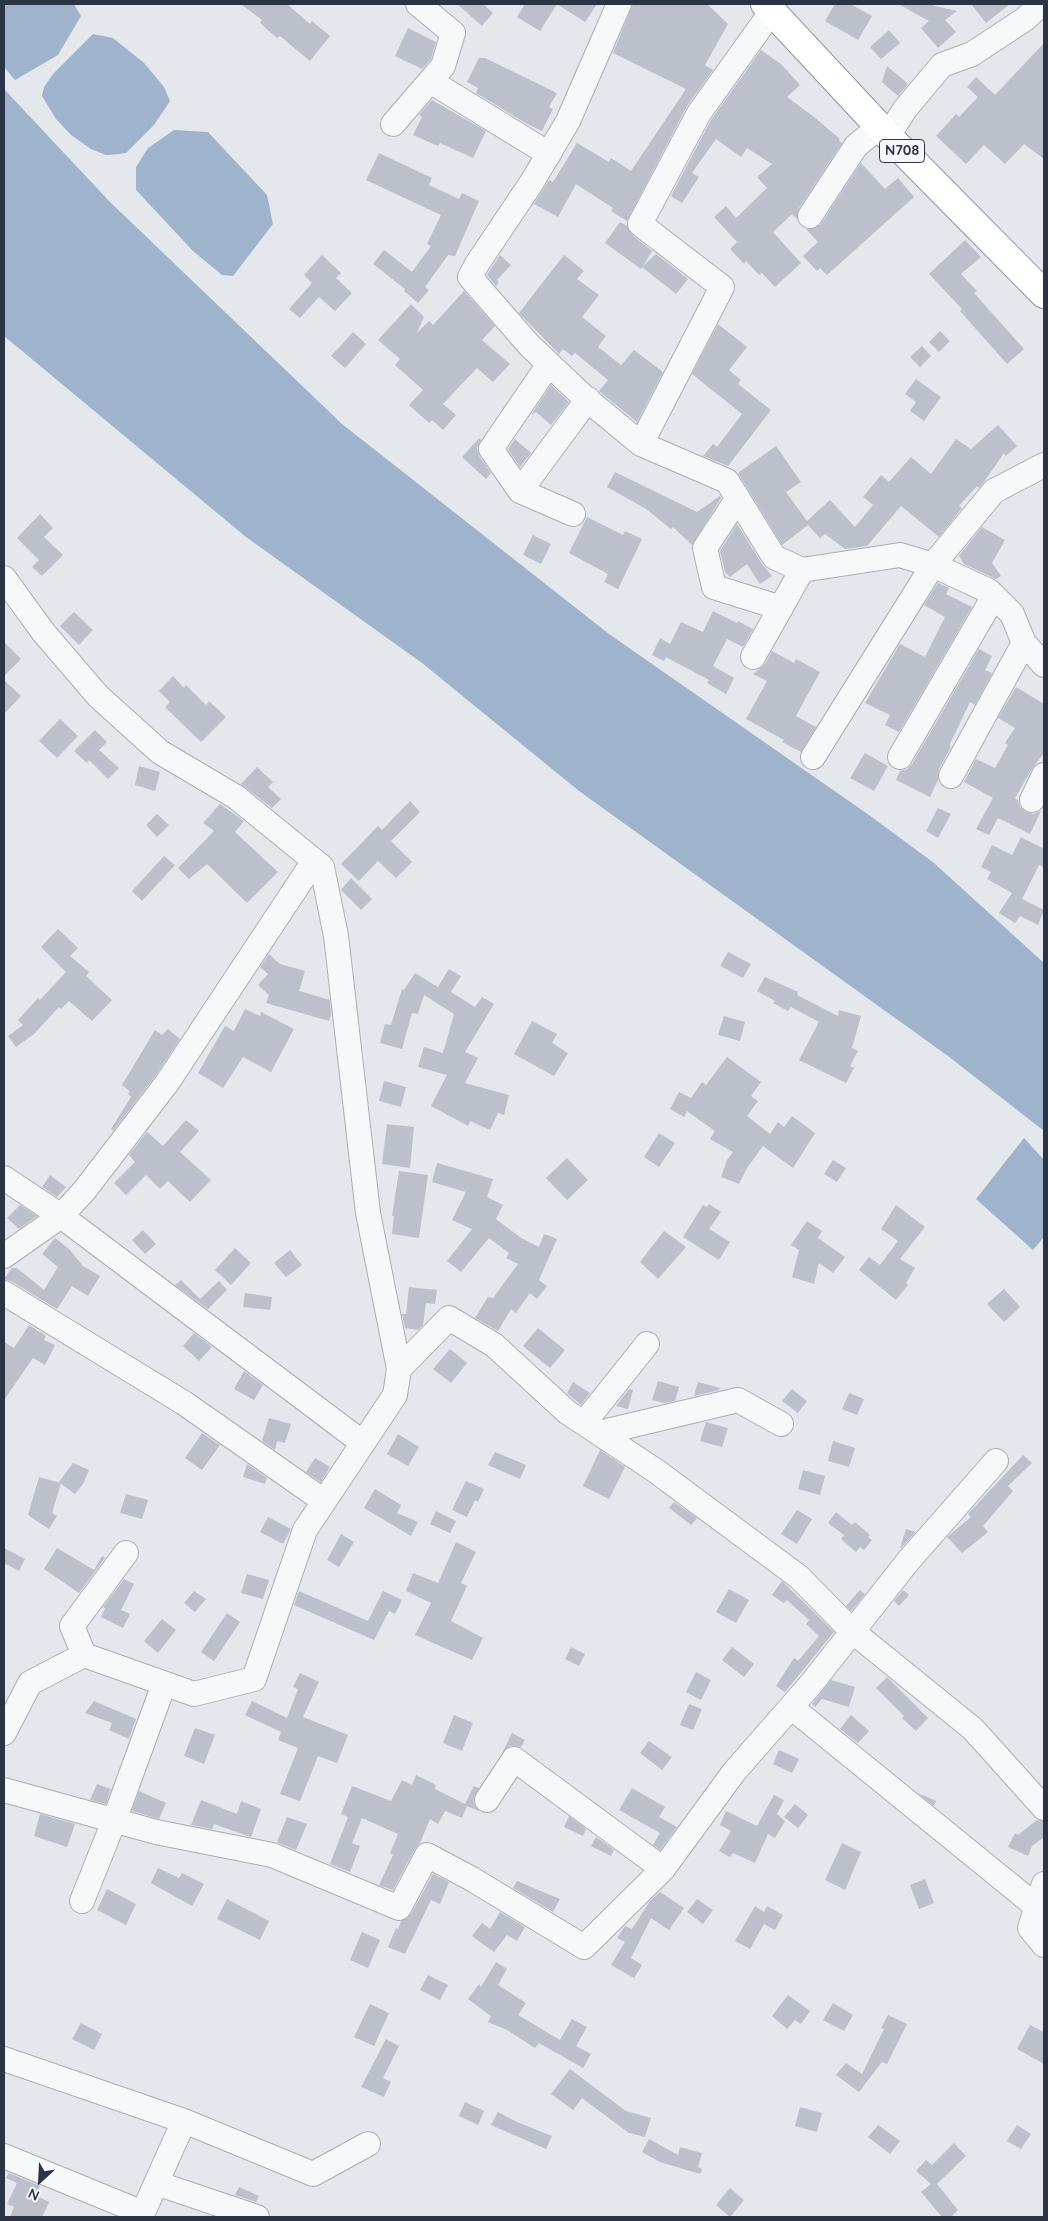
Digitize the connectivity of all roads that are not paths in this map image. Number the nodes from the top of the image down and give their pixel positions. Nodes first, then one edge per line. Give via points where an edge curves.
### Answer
1 (418, 4) edge
2 (619, 4) edge
3 (1041, 4) edge
4 (768, 8) edge
5 (430, 81) junction
6 (394, 124) dead end
7 (883, 131) junction
8 (549, 154) junction
9 (810, 216) dead end
10 (1044, 294) edge
11 (550, 364) junction
12 (588, 399) junction
13 (641, 444) junction
14 (1044, 465) edge
15 (520, 490) junction
16 (738, 498) junction
17 (573, 514) dead end
18 (933, 565) junction
19 (802, 570) junction
20 (4, 578) edge
21 (994, 596) junction
22 (781, 608) junction
23 (1024, 642) junction
24 (754, 656) dead end
25 (1044, 665) edge
26 (900, 757) dead end
27 (813, 758) dead end
28 (1044, 775) edge
29 (951, 776) dead end
30 (1032, 800) dead end
31 (314, 861) junction
32 (4, 1178) edge
33 (61, 1216) junction
34 (4, 1256) edge
35 (4, 1293) edge
36 (647, 1344) dead end
37 (399, 1369) junction
38 (781, 1424) dead end
39 (591, 1428) junction
40 (363, 1443) junction
41 (996, 1461) dead end
42 (324, 1502) junction
43 (126, 1553) dead end
44 (852, 1630) junction
45 (84, 1656) junction
46 (164, 1684) junction
47 (791, 1707) junction
48 (4, 1733) edge
49 (4, 1790) edge
50 (487, 1800) dead end
51 (1044, 1808) edge
52 (114, 1821) junction
53 (663, 1869) junction
54 (1044, 1884) edge
55 (82, 1901) dead end
56 (1037, 1907) junction
57 (1044, 1945) edge
58 (4, 2059) edge
59 (184, 2121) junction
60 (368, 2144) dead end
61 (4, 2156) edge
62 (156, 2183) junction
63 (142, 2215) edge
64 (257, 2217) edge

1 - 5 street via 453,33 443,66
2 - 8 street via 568,121
3 - 7 street via 1025,19 972,54 942,65
4 - 7 highway, N708
4 - 13 street via 699,113 640,224 722,287
5 - 6 street
5 - 8 street
7 - 9 street via 856,146
7 - 10 highway, N708
8 - 11 street via 470,277 529,345
11 - 12 street
11 - 15 street via 491,449
12 - 13 street
12 - 15 street
13 - 16 street via 727,481
14 - 18 street via 994,491
15 - 17 street
16 - 19 street via 774,557
16 - 22 street via 705,548 714,587
18 - 19 street via 900,555
18 - 21 street
18 - 27 street
19 - 22 street
20 - 31 street via 44,633 98,696 139,734 160,752 236,797
21 - 23 street via 1012,614
21 - 26 street
22 - 24 street
23 - 25 street
23 - 29 street
28 - 30 street
31 - 33 street via 167,1083
31 - 37 street via 322,868 336,936 368,1213
32 - 33 street
33 - 34 street
33 - 40 street
35 - 42 street via 184,1403
36 - 39 street
37 - 39 street via 449,1318 494,1345 567,1412
37 - 40 street via 395,1395
38 - 39 street via 738,1400
39 - 44 street via 656,1471 799,1577
40 - 42 street
41 - 44 street
42 - 46 street via 305,1530 254,1679 194,1694
43 - 45 street via 72,1626
44 - 47 street
44 - 51 street via 974,1729
45 - 46 street
45 - 48 street via 30,1684
46 - 52 street
47 - 53 street via 734,1772
47 - 56 street
49 - 52 street
50 - 53 street via 514,1759
52 - 53 street via 272,1855 399,1908 427,1855 472,1878 584,1947
52 - 55 street
54 - 56 street
56 - 57 street via 1030,1928
58 - 59 street
59 - 60 street via 313,2174
59 - 62 street
61 - 63 street
62 - 63 street
62 - 64 street

